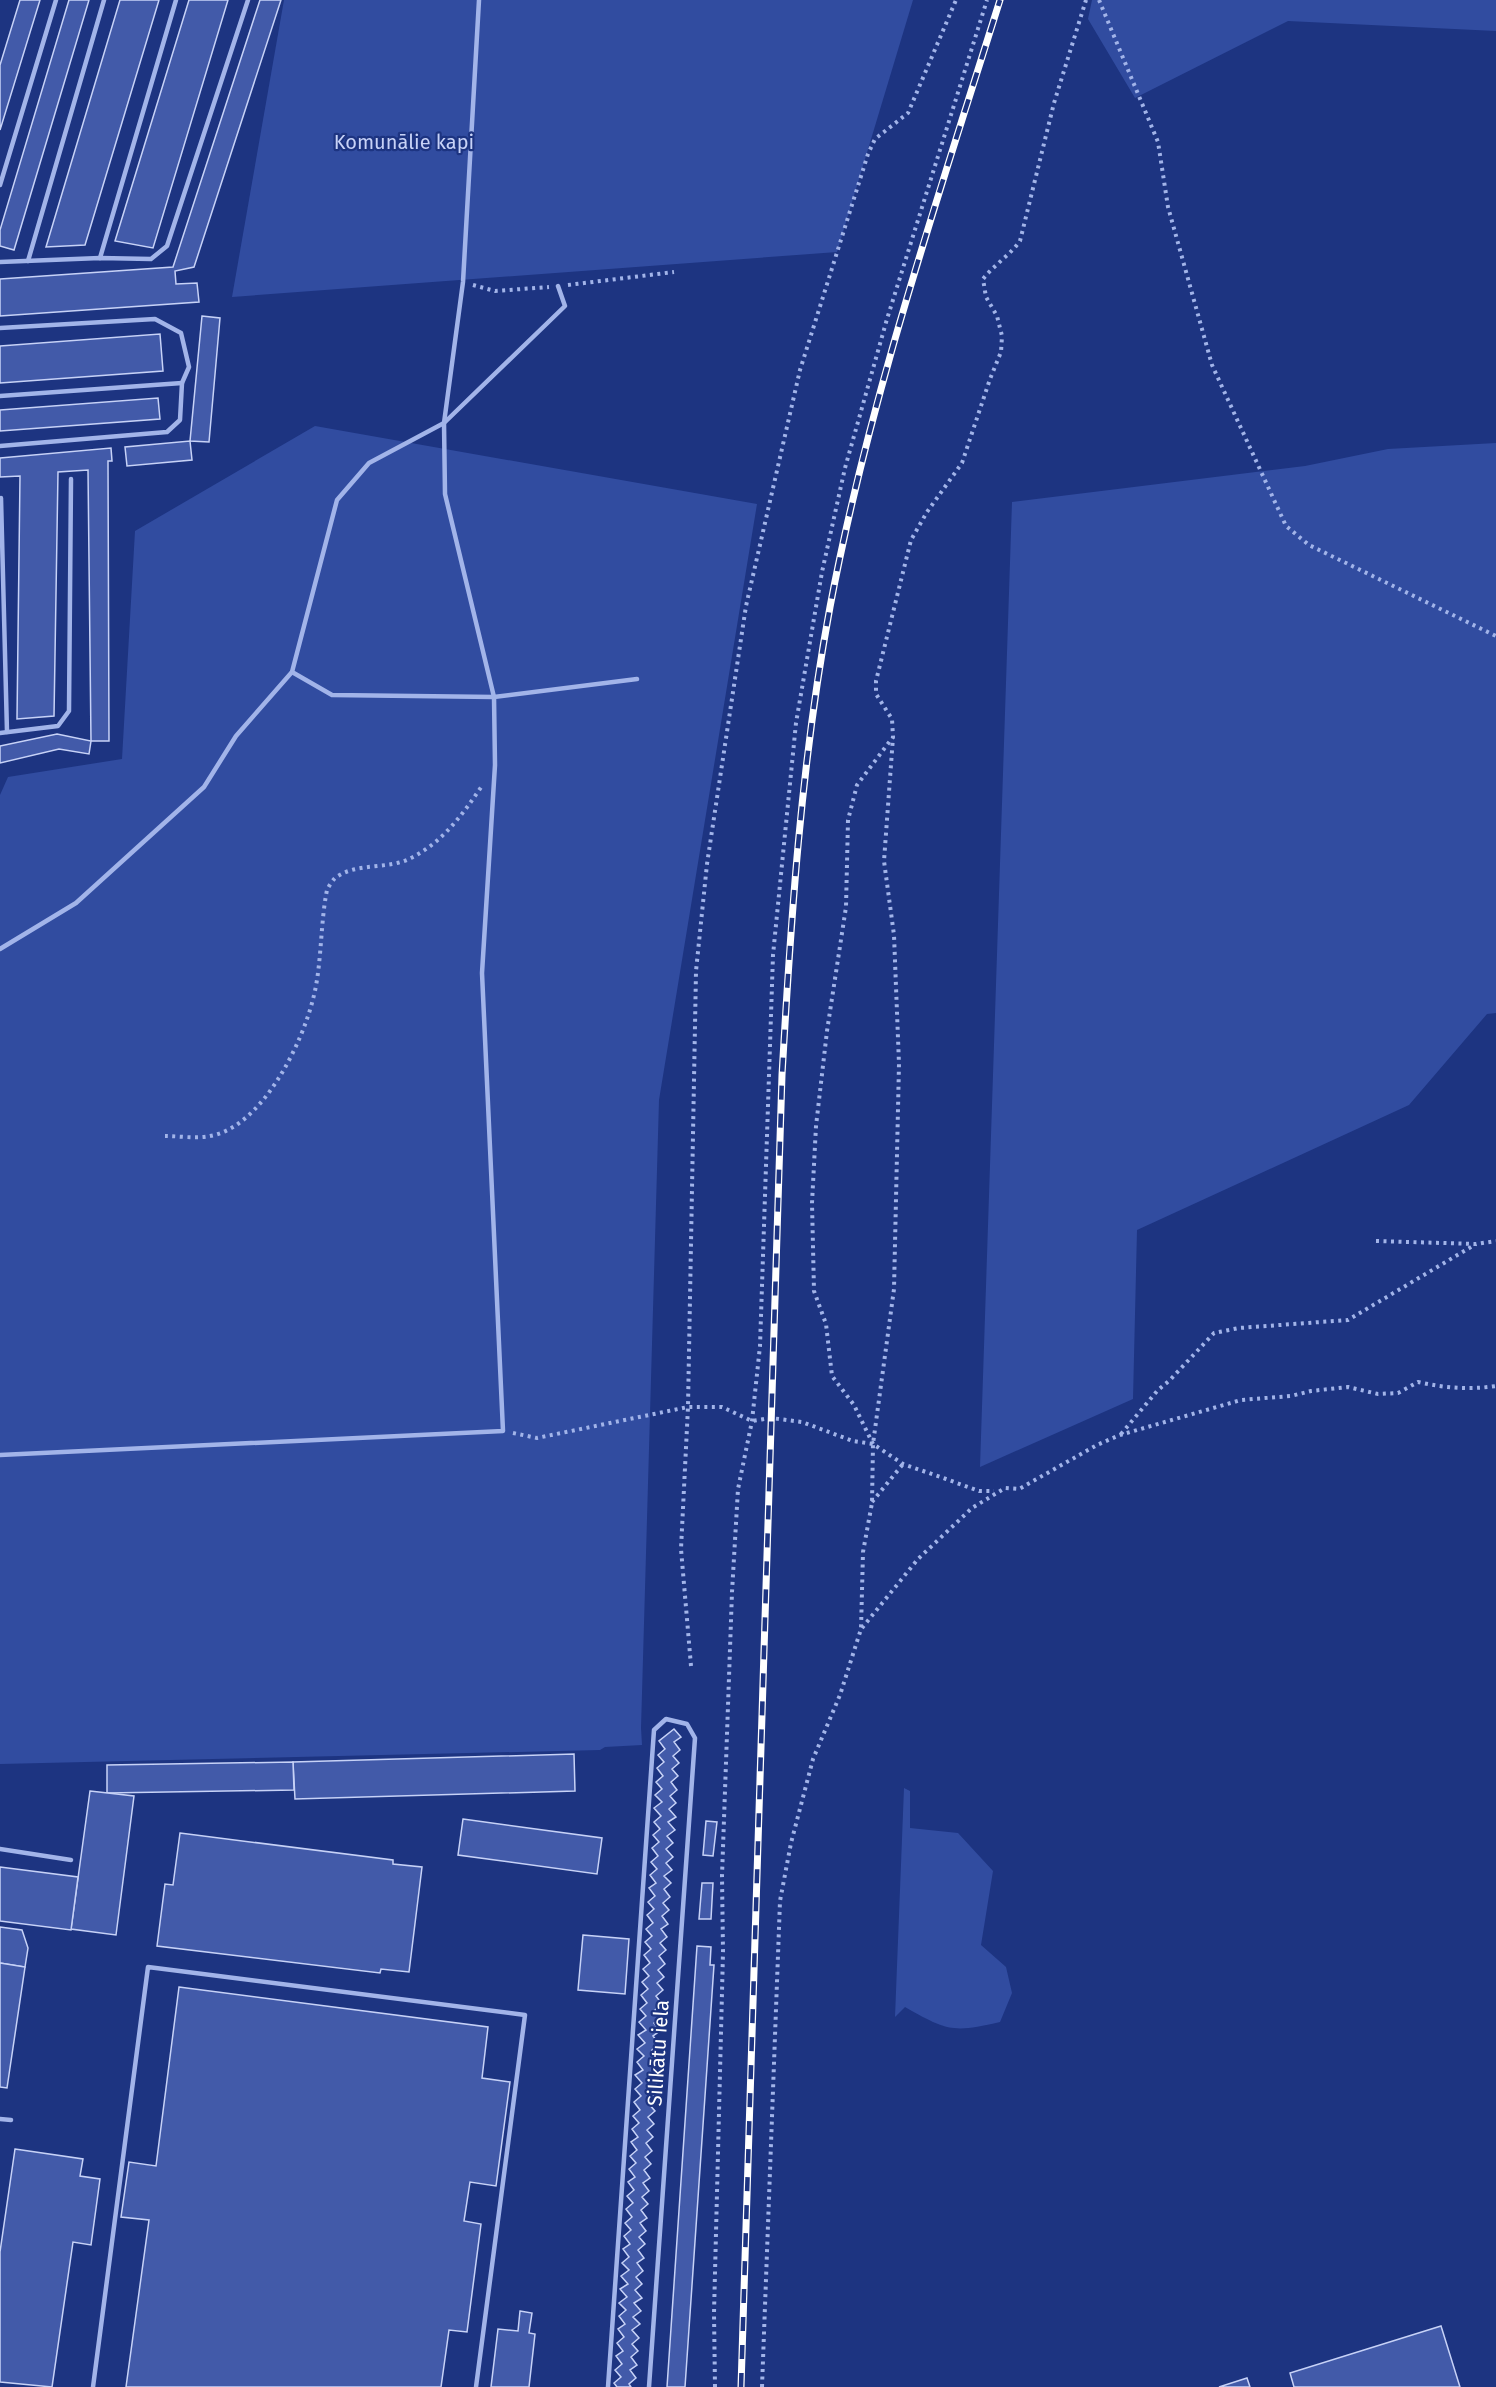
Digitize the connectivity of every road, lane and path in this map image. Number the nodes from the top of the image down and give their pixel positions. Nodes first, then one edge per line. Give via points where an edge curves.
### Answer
1 (56, 0) edge
2 (104, 0) edge
3 (176, 0) edge
4 (248, 0) edge
5 (479, 0) edge
6 (956, 0) edge
7 (987, 0) edge
8 (1086, 0) edge
9 (1100, 0) edge
10 (0, 185) edge
11 (100, 258) junction
12 (28, 261) junction
13 (0, 262) edge
14 (558, 286) dead end
15 (0, 328) edge
16 (182, 383) junction
17 (0, 396) edge
18 (444, 423) junction
19 (0, 446) edge
20 (71, 479) dead end
21 (1, 498) edge
22 (1496, 636) edge
23 (292, 672) junction
24 (637, 679) dead end
25 (494, 698) junction
26 (7, 732) junction
27 (0, 733) edge
28 (893, 737) junction
29 (495, 765) junction
30 (0, 949) edge
31 (165, 1136) dead end
32 (1376, 1241) dead end
33 (1496, 1241) edge
34 (1476, 1244) junction
35 (1496, 1386) edge
36 (688, 1407) junction
37 (752, 1421) junction
38 (503, 1431) junction
39 (1120, 1435) junction
40 (873, 1444) junction
41 (0, 1455) edge
42 (903, 1464) junction
43 (996, 1491) junction
44 (872, 1503) junction
45 (861, 1629) junction
46 (691, 1666) dead end
47 (0, 1849) edge
48 (71, 1860) dead end
49 (0, 2119) edge
50 (11, 2120) dead end
51 (93, 2387) edge
52 (476, 2387) edge
53 (608, 2387) edge
54 (650, 2387) edge
55 (715, 2387) edge
56 (762, 2387) edge

1 - 10 lane
2 - 12 lane
3 - 11 lane
4 - 11 lane via 167,246 151,259
5 - 18 lane via 463,282
6 - 36 path via 908,113 875,139 868,154 800,370 747,606 706,864 696,971
7 - 37 path via 887,319 845,468 796,723 773,955 760,1346
8 - 28 path via 1054,102 1020,241 983,279 1002,336 1001,352 962,463 911,540 892,610 876,694 892,719
9 - 22 path via 1158,142 1168,207 1212,365 1287,526 1309,545
11 - 12 lane
12 - 13 lane
14 - 18 lane via 565,306
15 - 16 lane via 155,319 181,333 189,367
16 - 17 lane
16 - 19 lane via 180,420 167,432
18 - 23 lane via 369,463 338,500
18 - 25 lane via 445,494
20 - 26 lane via 69,711 58,726
21 - 26 lane
23 - 25 lane via 332,694
23 - 30 lane via 236,736 204,787 76,903
24 - 25 lane
25 - 29 lane
26 - 27 lane
28 - 40 path via 885,861 894,935 899,1064 894,1289
28 - 40 path via 857,785 848,820 846,907 820,1090 812,1203 814,1291 826,1324 832,1376 854,1405
29 - 31 path via 461,817 437,842 409,860 335,878 327,890 314,998 294,1053 270,1092 241,1122 211,1136
29 - 38 lane via 482,973
32 - 34 path
33 - 34 path
34 - 39 path via 1348,1320 1214,1333
35 - 39 path via 1447,1388 1418,1382 1398,1393 1378,1394 1348,1387 1241,1400
36 - 37 path via 722,1407
36 - 38 path via 537,1438
36 - 46 path via 681,1549
37 - 40 path via 771,1418 802,1422 853,1441
37 - 55 path via 738,1490 732,1592 722,1876
38 - 41 lane
39 - 43 path via 1019,1489
40 - 42 path
40 - 44 path
42 - 43 path via 979,1491
42 - 44 path
43 - 45 path via 918,1559
44 - 45 path via 863,1552
45 - 56 path via 840,1695 813,1759 790,1843 780,1901
47 - 48 lane
49 - 50 lane
51 - 52 lane via 148,1967 525,2015
53 - 54 lane, Silikātu iela via 654,1730 666,1719 687,1724 696,1738

